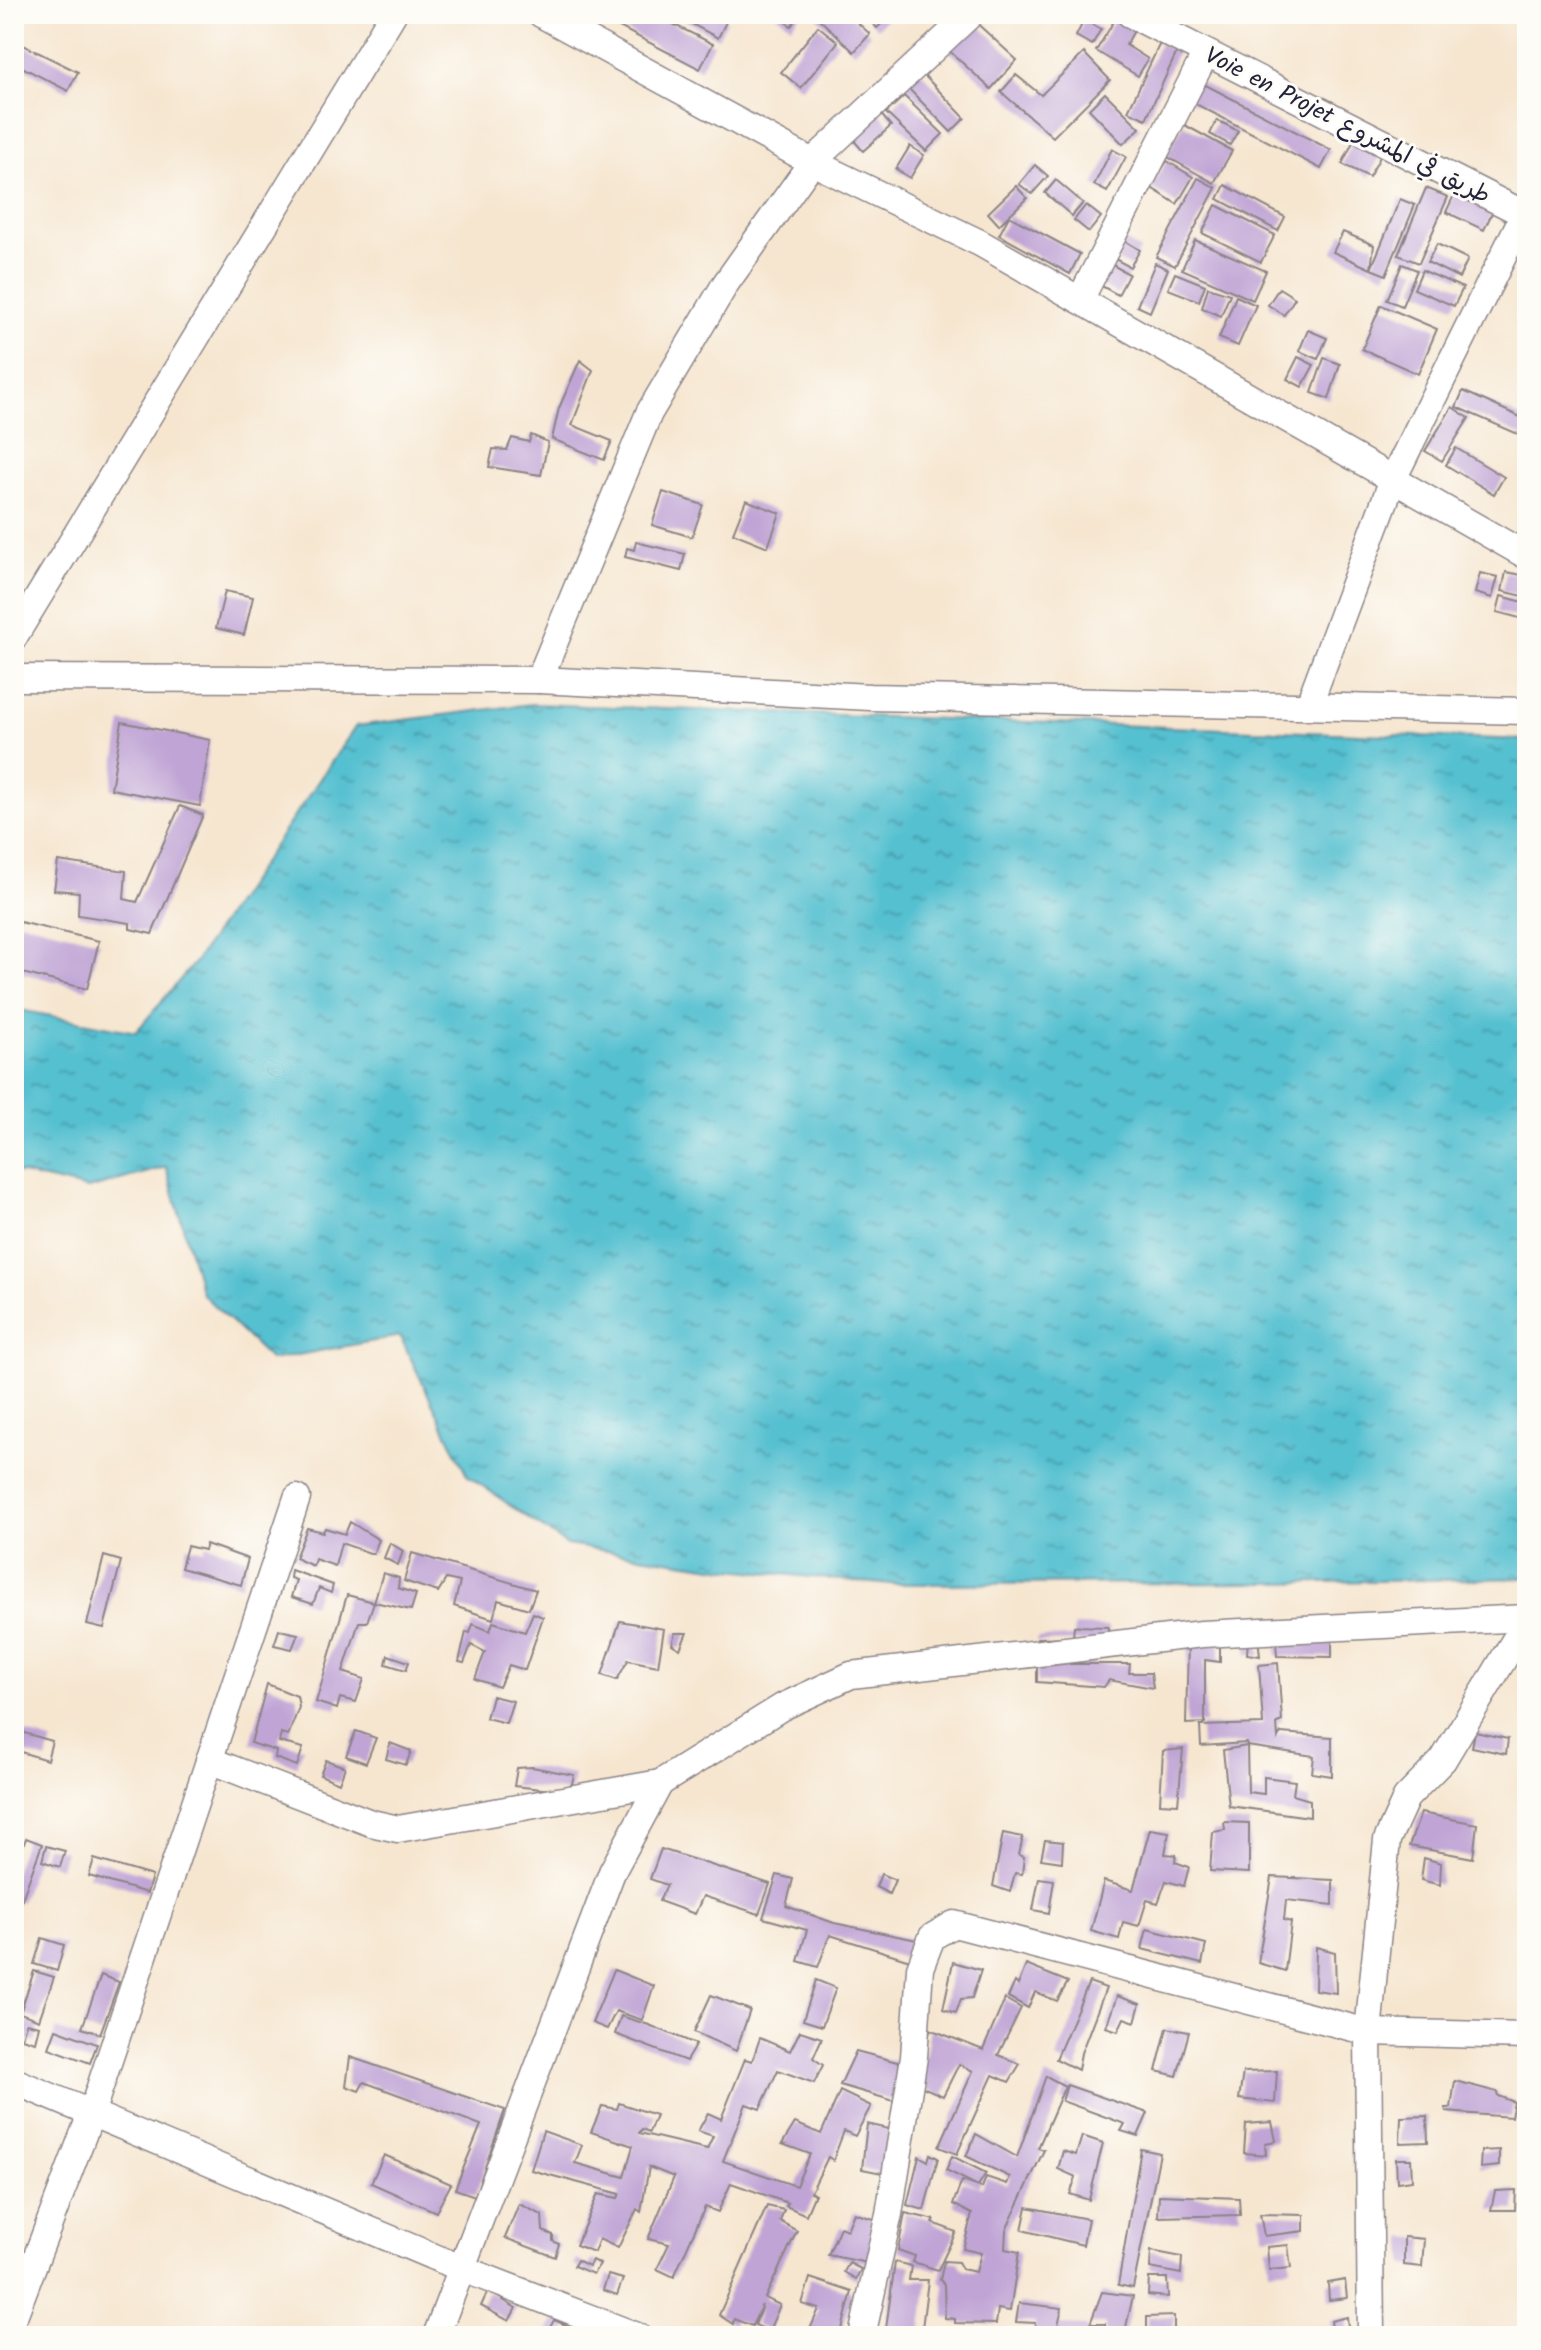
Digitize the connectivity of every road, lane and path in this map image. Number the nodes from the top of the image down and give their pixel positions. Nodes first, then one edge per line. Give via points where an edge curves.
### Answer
1 (393, 14) edge
2 (541, 14) edge
3 (971, 14) edge
4 (1130, 14) edge
5 (1206, 53) junction
6 (812, 162) junction
7 (1525, 211) edge
8 (1080, 300) junction
9 (1393, 479) junction
10 (1527, 556) edge
11 (14, 637) edge
12 (14, 678) edge
13 (539, 680) junction
14 (1308, 707) junction
15 (1527, 711) edge
16 (297, 1498) dead end
17 (1527, 1619) edge
18 (209, 1760) junction
19 (660, 1783) junction
20 (1368, 2032) junction
21 (1527, 2036) edge
22 (14, 2081) edge
23 (91, 2114) junction
24 (463, 2269) junction
25 (14, 2316) edge
26 (436, 2336) edge
27 (637, 2336) edge
28 (862, 2336) edge
29 (1371, 2336) edge

1 - 11 street
2 - 6 street
3 - 6 street
4 - 5 street, Voie en Projet طريق في المشروع
5 - 7 street, Voie en Projet طريق في المشروع
5 - 8 street
6 - 8 street via 980,243
6 - 13 street via 726,283 649,413
7 - 9 street
8 - 9 street
9 - 10 street
9 - 14 street
12 - 13 street
13 - 14 street via 870,697
14 - 15 street
16 - 18 street
17 - 19 street via 1202,1634 851,1675 782,1707
17 - 20 street via 1443,1760 1406,1798 1387,1840
18 - 19 street via 398,1829
18 - 23 street
19 - 24 street via 612,1872
20 - 21 street
20 - 28 street via 954,1924 932,1937 920,1968 914,2057 889,2214
20 - 29 street
22 - 23 street
23 - 24 street
23 - 25 street
24 - 26 street
24 - 27 street

